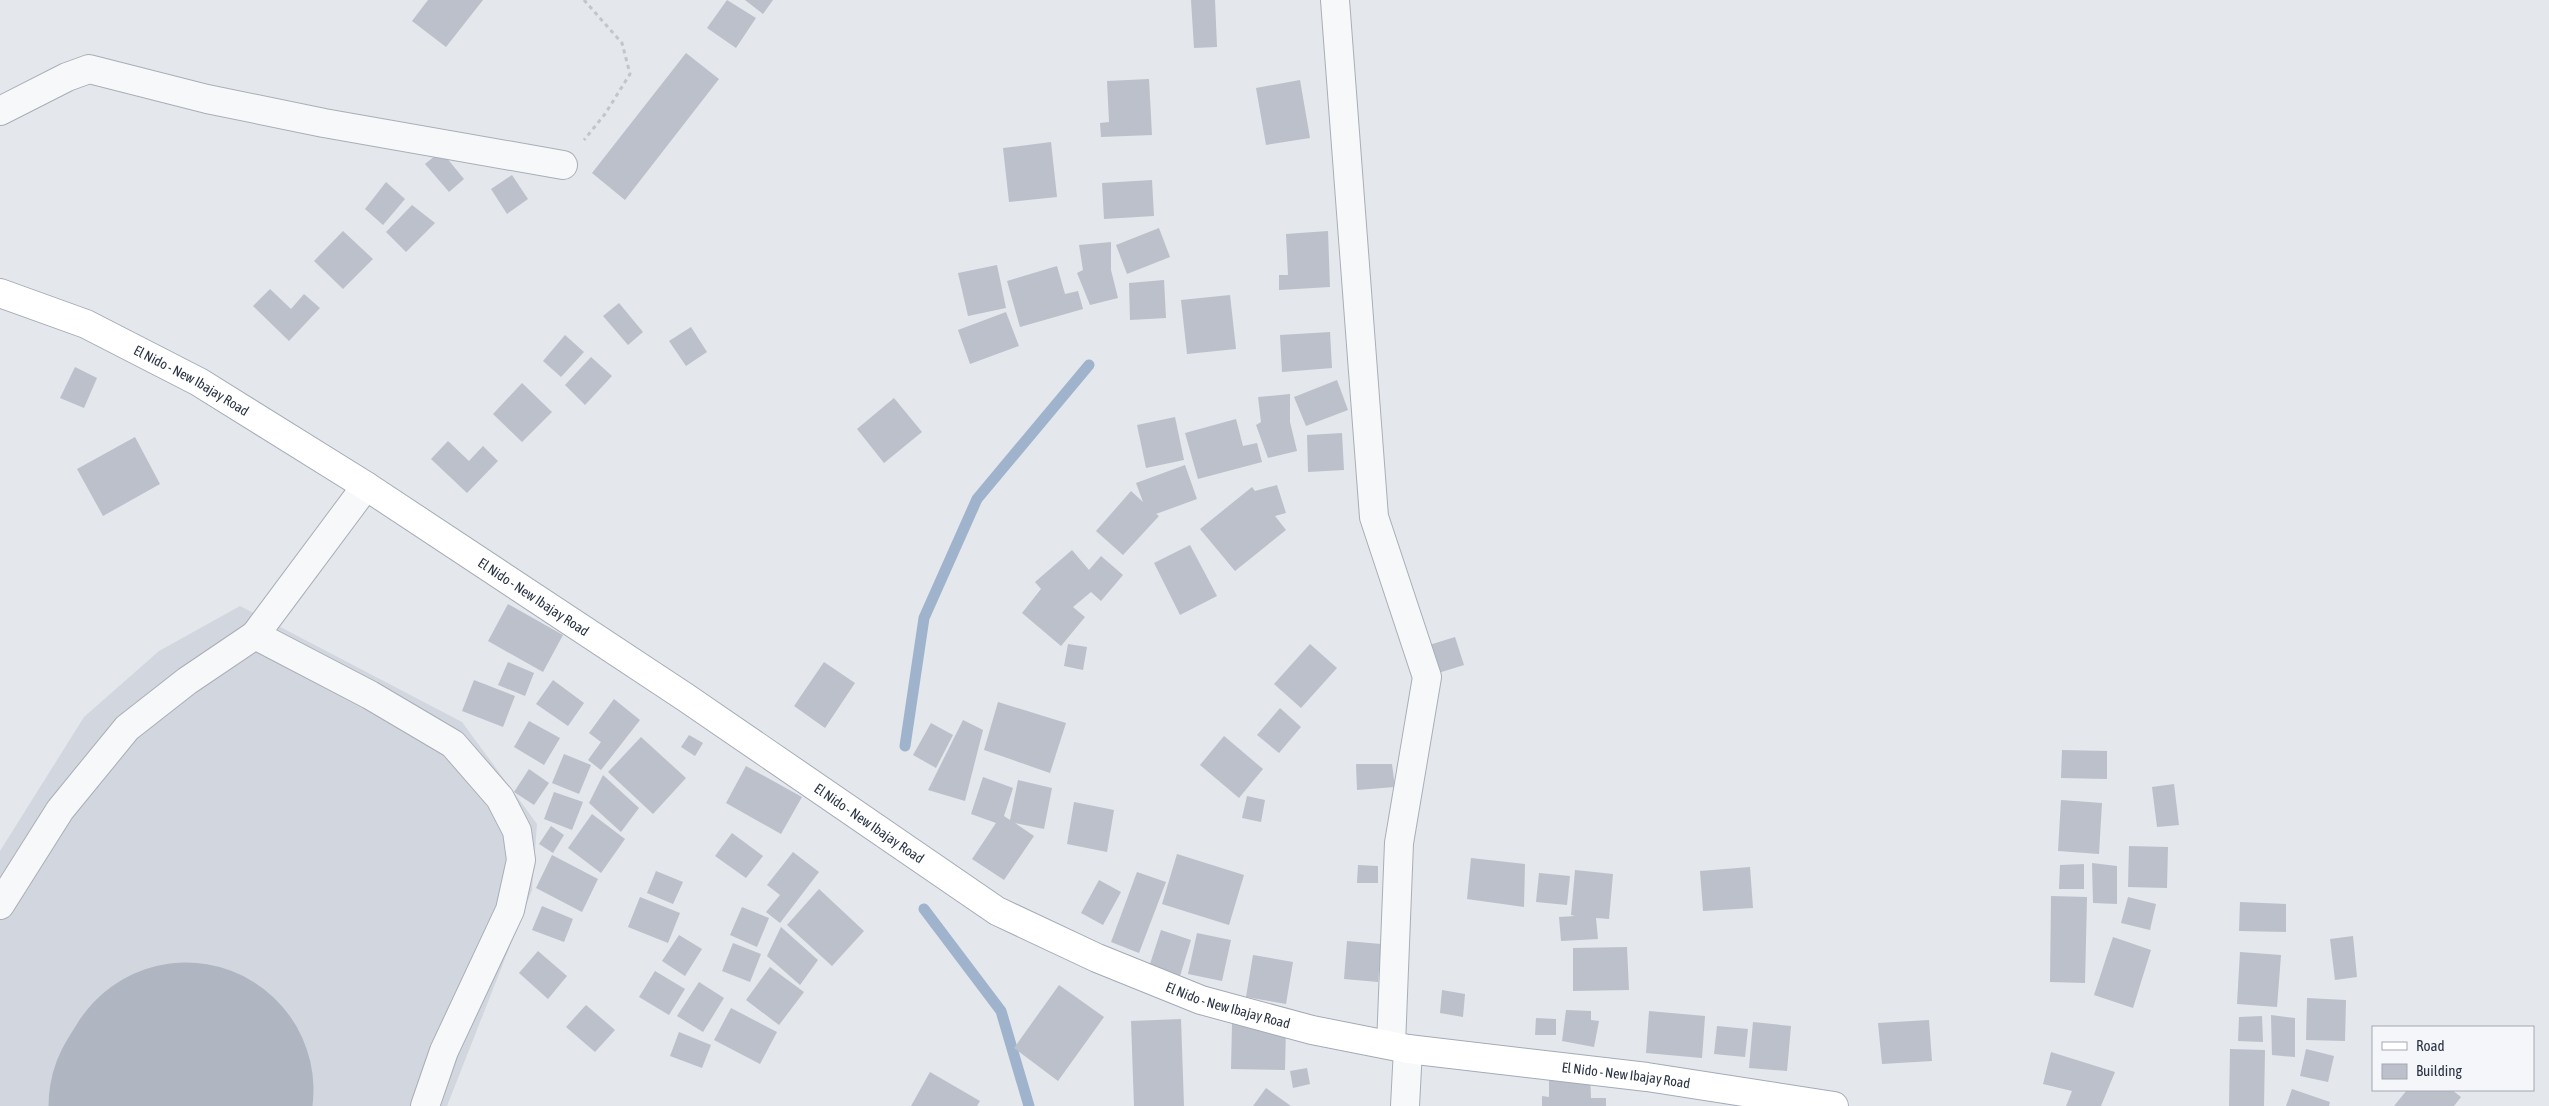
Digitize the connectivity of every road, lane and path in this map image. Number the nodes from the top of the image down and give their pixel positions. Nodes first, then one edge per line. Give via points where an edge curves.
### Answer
1 (584, 0) edge
2 (1335, 0) edge
3 (0, 111) edge
4 (563, 165) joint
5 (0, 293) edge
6 (366, 486) junction
7 (255, 635) junction
8 (0, 905) edge
9 (1400, 1047) junction
10 (425, 1106) edge
11 (1405, 1106) edge
12 (1834, 1106) edge

1 - 4 path via 622,43 630,74 605,114
2 - 9 street via 1374,518 1427,677 1399,843
3 - 4 street via 90,69 227,103
5 - 6 main road, El Nido - New Ibajay Road via 86,324 199,382
6 - 7 street
6 - 9 main road, El Nido - New Ibajay Road via 685,697 997,910 1097,958 1201,1000 1312,1030
7 - 8 street via 127,728 60,810
7 - 10 street via 370,695 454,744 500,798 517,831 521,860 510,910 444,1051
9 - 11 street
9 - 12 main road, El Nido - New Ibajay Road via 1647,1077

